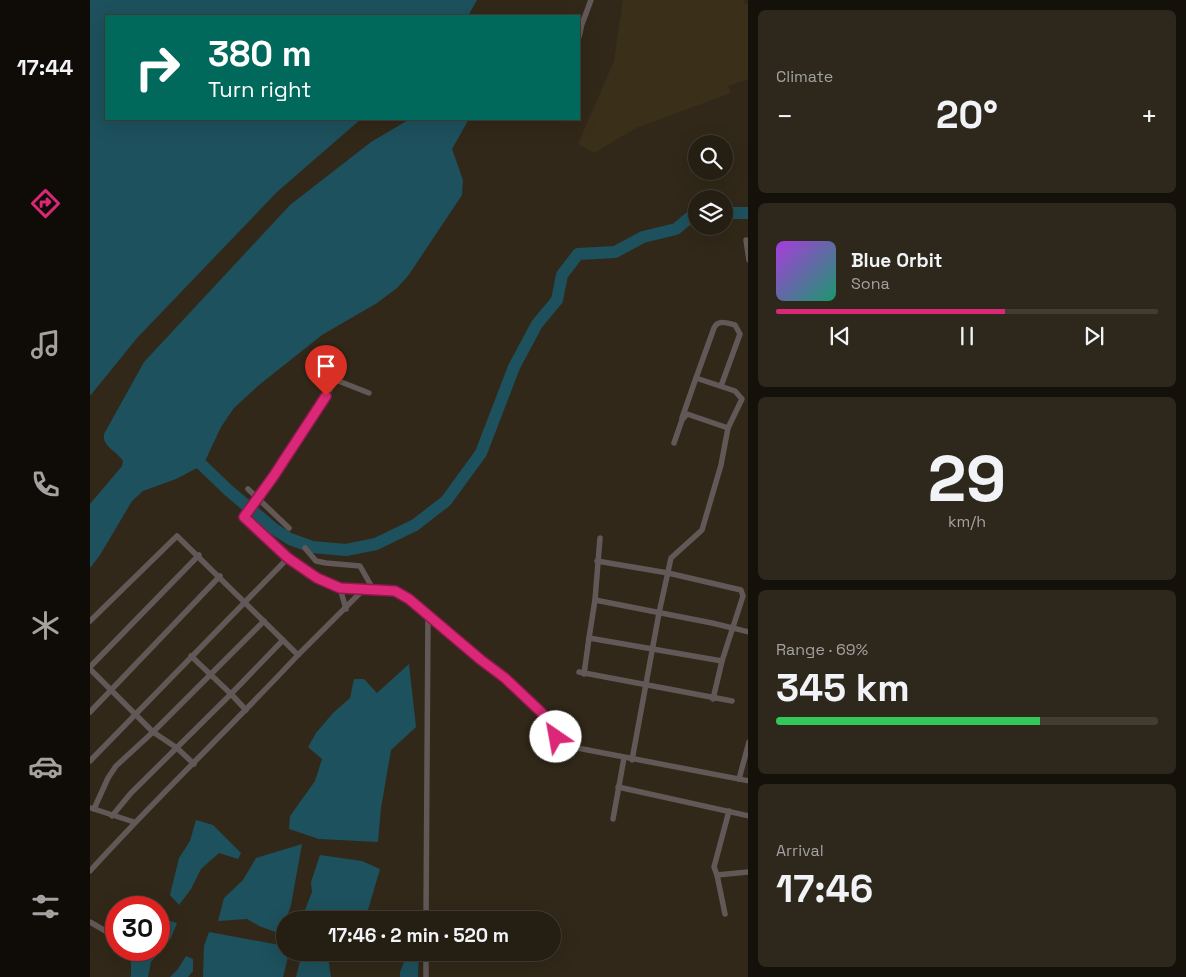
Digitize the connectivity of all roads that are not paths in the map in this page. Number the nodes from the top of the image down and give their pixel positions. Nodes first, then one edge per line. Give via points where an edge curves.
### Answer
1 (591, 0) edge
2 (580, 33) edge
3 (746, 240) dead end
4 (748, 260) edge
5 (696, 378) junction
6 (720, 386) junction
7 (369, 393) dead end
8 (682, 420) junction
9 (728, 428) junction
10 (674, 443) dead end
11 (248, 488) dead end
12 (256, 500) junction
13 (289, 528) dead end
14 (600, 538) dead end
15 (304, 548) dead end
16 (199, 556) junction
17 (288, 558) junction
18 (597, 561) junction
19 (668, 573) junction
20 (220, 576) junction
21 (340, 588) junction
22 (364, 589) junction
23 (373, 589) junction
24 (595, 600) junction
25 (245, 602) junction
26 (346, 609) junction
27 (659, 613) junction
28 (428, 615) junction
29 (90, 620) edge
30 (264, 621) junction
31 (733, 627) junction
32 (748, 632) edge
33 (589, 638) junction
34 (283, 640) junction
35 (652, 649) junction
36 (298, 655) junction
37 (191, 656) junction
38 (722, 661) junction
39 (90, 668) edge
40 (211, 675) junction
41 (646, 686) junction
42 (111, 690) junction
43 (231, 694) junction
44 (713, 699) junction
45 (732, 701) dead end
46 (246, 710) junction
47 (90, 712) edge
48 (135, 714) junction
49 (154, 732) junction
50 (748, 742) edge
51 (177, 748) junction
52 (624, 758) junction
53 (632, 760) junction
54 (90, 761) edge
55 (194, 764) junction
56 (739, 779) junction
57 (748, 781) edge
58 (618, 787) junction
59 (92, 809) edge
60 (729, 812) junction
61 (112, 816) junction
62 (748, 816) edge
63 (613, 819) dead end
64 (134, 822) junction
65 (90, 872) edge
66 (748, 872) edge
67 (717, 875) junction
68 (426, 911) edge
69 (724, 914) dead end
70 (90, 922) edge
71 (105, 931) edge
72 (426, 961) edge
73 (426, 977) edge

1 - 2 street
3 - 4 street
5 - 6 street
5 - 6 street via 715,325 722,322 735,325 740,334
5 - 8 street
6 - 9 street via 738,392 742,399
7 - 12 street via 336,380
8 - 9 street via 690,414
8 - 10 street
9 - 19 street via 702,530 671,558
11 - 12 street
12 - 13 street
12 - 17 street via 244,517
14 - 18 street
15 - 23 street via 316,561 360,566
16 - 20 street
16 - 29 street via 177,536
16 - 39 street
17 - 21 street via 317,578
17 - 25 street
18 - 19 street
18 - 24 street
19 - 27 street
19 - 31 street via 741,590 743,596
20 - 25 street
20 - 42 street
21 - 22 street
21 - 26 street
22 - 23 street
22 - 26 street
23 - 28 street via 395,591
24 - 27 street
24 - 33 street
25 - 30 street
25 - 37 street
26 - 36 street
27 - 31 street
27 - 35 street
28 - 52 street via 505,678 542,713 551,730 567,746
28 - 68 street
30 - 34 street
30 - 40 street
31 - 32 street
31 - 38 street
33 - 35 street
33 - 41 street via 581,673
34 - 36 street
34 - 43 street
35 - 38 street
35 - 41 street
36 - 46 street
37 - 40 street
37 - 48 street
38 - 44 street
39 - 42 street
40 - 43 street
40 - 49 street
41 - 44 street
41 - 53 street
42 - 47 street
42 - 48 street
43 - 46 street
43 - 51 street
44 - 45 street
46 - 55 street
48 - 49 street
48 - 54 street
49 - 51 street
49 - 59 street via 116,766
50 - 56 street
51 - 55 street
51 - 61 street
52 - 53 street
52 - 58 street
53 - 56 street
55 - 64 street
56 - 57 street
58 - 60 street
58 - 63 street
59 - 61 street
60 - 62 street
60 - 67 street via 714,868
61 - 64 street
64 - 65 street
66 - 67 street
67 - 69 street
70 - 71 street
72 - 73 street

